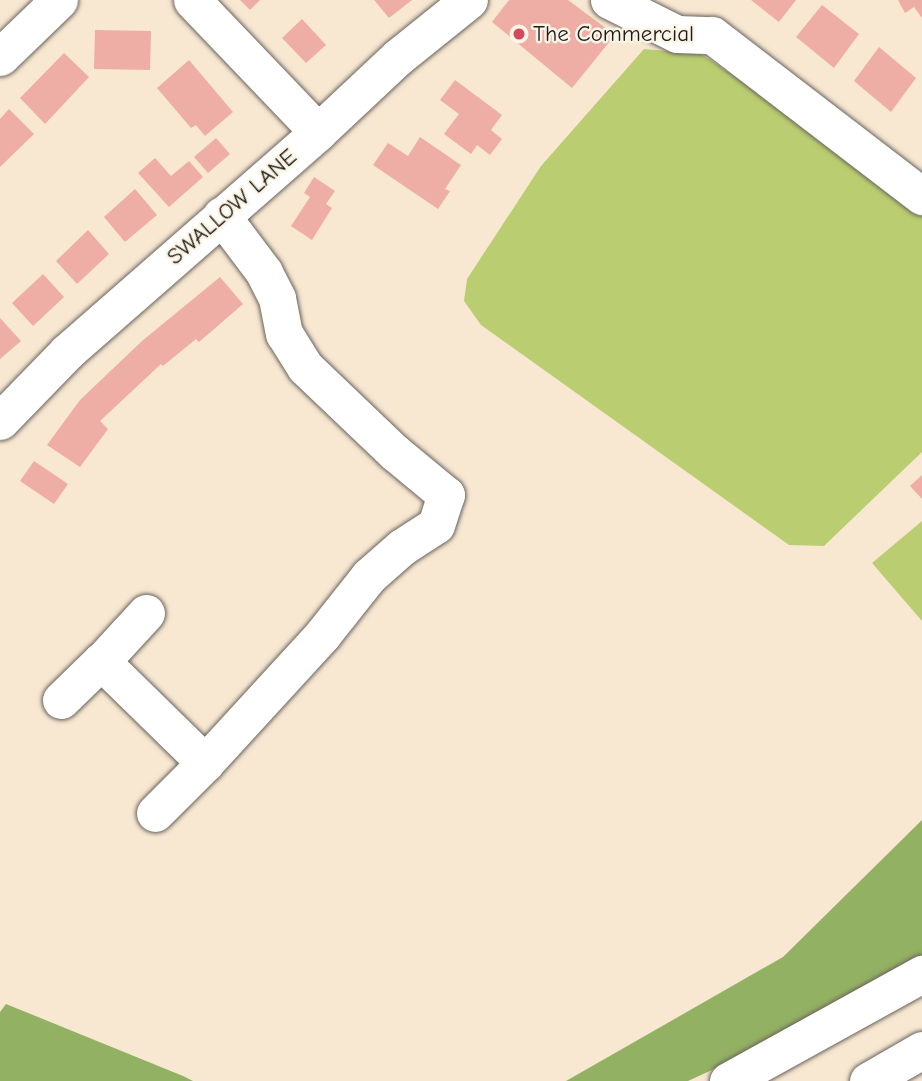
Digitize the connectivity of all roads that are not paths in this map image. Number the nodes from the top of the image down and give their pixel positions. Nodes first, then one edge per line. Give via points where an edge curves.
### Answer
1 (58, 0) edge
2 (192, 0) edge
3 (469, 0) edge
4 (609, 0) edge
5 (0, 57) edge
6 (318, 132) junction
7 (922, 196) edge
8 (221, 215) junction
9 (0, 421) edge
10 (146, 613) dead end
11 (100, 663) junction
12 (61, 700) dead end
13 (205, 762) junction
14 (155, 813) dead end
15 (922, 974) edge
16 (922, 1051) edge
17 (728, 1081) edge
18 (868, 1081) edge

1 - 5 street
2 - 6 street
3 - 6 street, SWALLOW LANE via 398,57
4 - 7 street via 677,34 712,35
6 - 8 street, SWALLOW LANE
8 - 9 street, SWALLOW LANE via 67,352
8 - 13 street via 264,272 277,298 284,334 305,367 446,495 436,525 369,576 323,634
10 - 11 street
11 - 12 street
11 - 13 street
13 - 14 street
15 - 17 street
16 - 18 street

